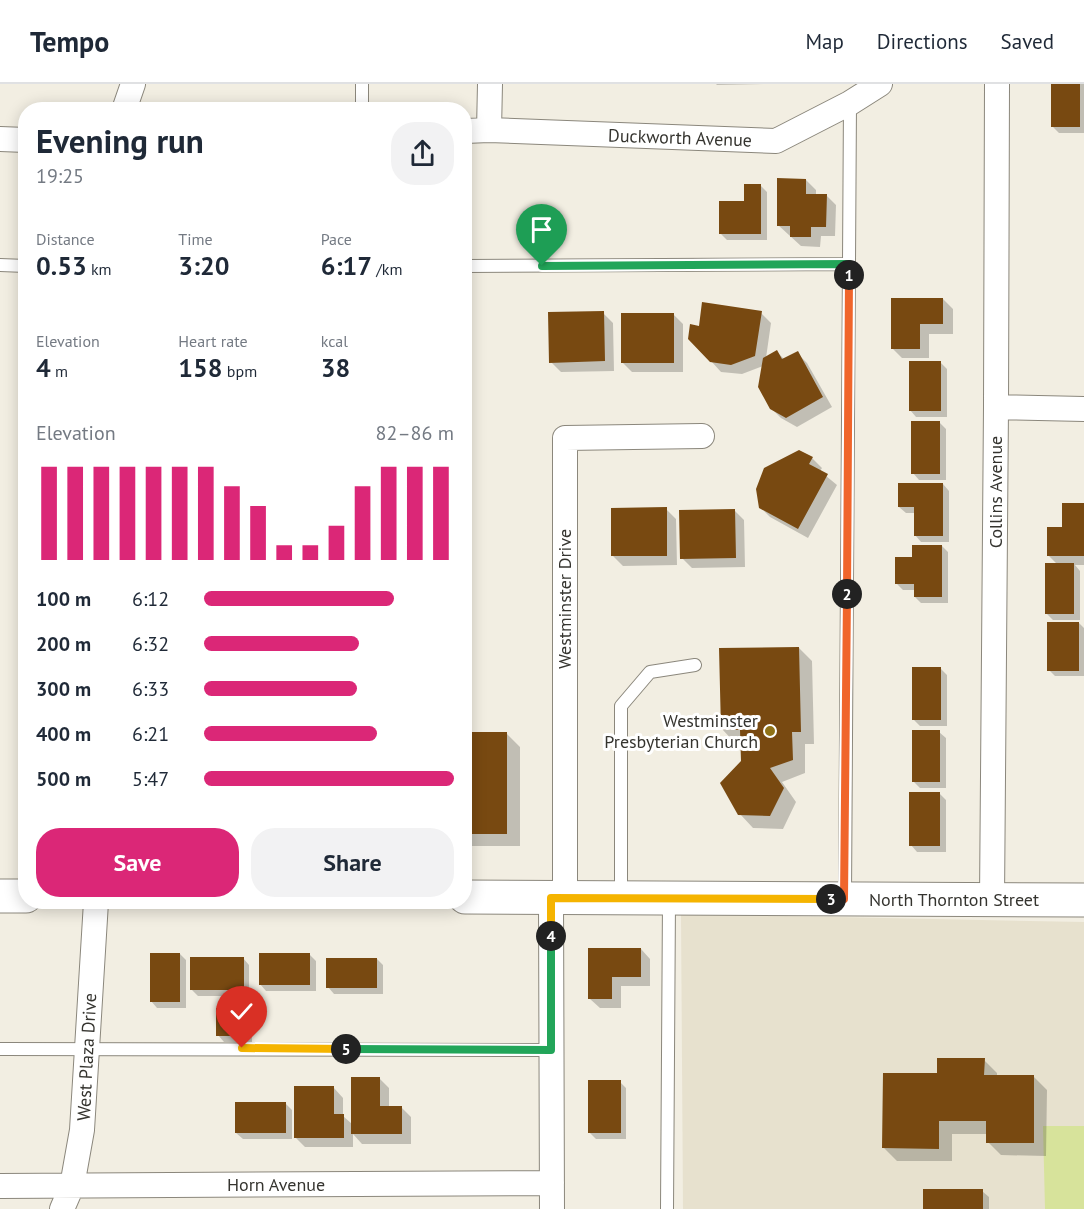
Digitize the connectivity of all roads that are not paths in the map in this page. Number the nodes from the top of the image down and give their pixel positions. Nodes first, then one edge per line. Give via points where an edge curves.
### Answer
1 (133, 84) edge
2 (362, 84) edge
3 (490, 84) edge
4 (880, 84) edge
5 (997, 84) edge
6 (127, 102) edge
7 (362, 102) edge
8 (850, 103) junction
9 (489, 130) junction
10 (472, 131) edge
11 (0, 140) edge
12 (18, 140) edge
13 (849, 264) junction
14 (0, 265) edge
15 (18, 266) edge
16 (472, 266) edge
17 (996, 406) junction
18 (1084, 410) edge
19 (702, 436) dead end
20 (695, 665) dead end
21 (0, 896) edge
22 (18, 896) edge
23 (472, 897) edge
24 (558, 898) junction
25 (621, 898) junction
26 (669, 899) junction
27 (844, 899) junction
28 (992, 900) junction
29 (1084, 900) edge
30 (96, 909) edge
31 (0, 1048) edge
32 (87, 1048) junction
33 (551, 1050) junction
34 (552, 1184) junction
35 (0, 1185) edge
36 (72, 1185) junction
37 (62, 1209) edge
38 (552, 1209) edge
39 (667, 1209) edge

1 - 6 street
2 - 7 lane
3 - 9 street
4 - 8 street, Duckworth Avenue
5 - 17 street, Collins Avenue
8 - 9 street, Duckworth Avenue via 776,141
8 - 13 lane
9 - 10 street, Duckworth Avenue
11 - 12 street
13 - 16 lane
13 - 27 lane
14 - 15 lane
17 - 18 street
17 - 28 street, Collins Avenue
19 - 24 street, Westminster Drive via 565,438
20 - 25 lane via 650,672 621,706
21 - 22 street
23 - 24 street, North Thornton Street
24 - 25 street, North Thornton Street
24 - 33 street
25 - 26 street, North Thornton Street
26 - 27 street, North Thornton Street
26 - 39 lane
27 - 28 street, North Thornton Street
28 - 29 street, North Thornton Street
30 - 32 street, West Plaza Drive
31 - 32 lane
32 - 33 lane
32 - 36 street, West Plaza Drive via 82,1130
33 - 34 street
34 - 36 street, Horn Avenue
34 - 38 street
35 - 36 street, Horn Avenue
36 - 37 street, West Plaza Drive

